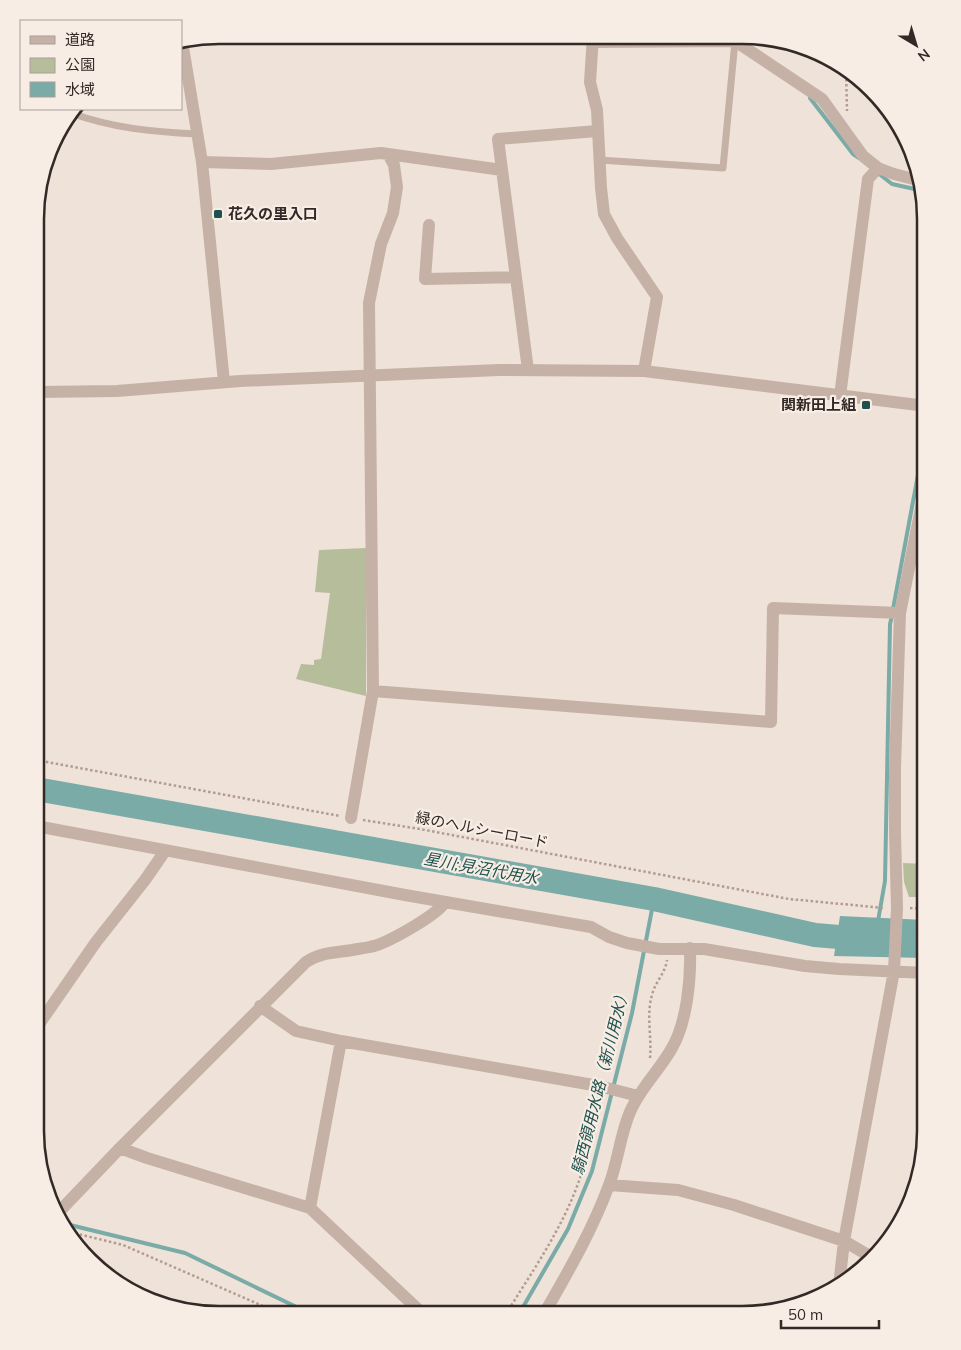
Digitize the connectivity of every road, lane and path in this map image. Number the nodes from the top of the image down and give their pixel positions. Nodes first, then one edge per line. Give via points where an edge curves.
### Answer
1 (592, 44) edge
2 (733, 44) edge
3 (740, 44) edge
4 (183, 48) edge
5 (846, 78) edge
6 (77, 116) edge
7 (597, 131) junction
8 (197, 134) junction
9 (847, 135) junction
10 (388, 154) junction
11 (599, 160) junction
12 (202, 162) junction
13 (878, 168) junction
14 (502, 170) junction
15 (912, 179) edge
16 (429, 225) dead end
17 (516, 277) junction
18 (528, 370) junction
19 (644, 371) junction
20 (370, 376) junction
21 (224, 382) junction
22 (44, 392) edge
23 (840, 396) junction
24 (917, 405) edge
25 (917, 528) edge
26 (900, 613) junction
27 (373, 690) junction
28 (44, 761) edge
29 (351, 818) junction
30 (44, 828) edge
31 (165, 851) junction
32 (445, 902) junction
33 (917, 910) edge
34 (897, 911) junction
35 (690, 948) junction
36 (663, 953) junction
37 (895, 967) junction
38 (917, 971) edge
39 (260, 1006) junction
40 (44, 1017) edge
41 (340, 1041) junction
42 (650, 1061) dead end
43 (602, 1089) junction
44 (638, 1096) junction
45 (120, 1148) junction
46 (609, 1184) junction
47 (310, 1208) junction
48 (62, 1209) edge
49 (77, 1234) edge
50 (844, 1241) junction
51 (867, 1254) edge
52 (840, 1277) edge
53 (264, 1306) edge
54 (414, 1306) edge
55 (511, 1306) edge
56 (549, 1306) edge

1 - 7 street via 590,82 597,110
2 - 11 lane via 723,168
3 - 9 street via 822,99
4 - 8 street
5 - 9 path
6 - 8 lane via 125,128
7 - 11 street
7 - 14 street via 498,139
8 - 12 street
9 - 13 street via 863,156
10 - 12 street via 271,164
10 - 14 street
10 - 20 street via 394,165 397,187 369,303
11 - 19 street via 604,214 657,297
12 - 21 street
13 - 15 street
13 - 23 street via 868,179
14 - 17 street
16 - 17 street via 425,279
17 - 18 street
18 - 19 street
18 - 20 street
19 - 23 street
20 - 21 street
20 - 27 street
21 - 22 street via 117,391
23 - 24 street
25 - 26 street
26 - 27 street via 773,608 771,722
26 - 34 street via 895,787
27 - 29 street
28 - 29 path, 緑のヘルシーロード
29 - 34 path, 緑のヘルシーロード via 789,899
30 - 31 street
31 - 32 street
31 - 40 street
32 - 36 street via 591,927 609,937
32 - 39 street via 427,918 380,944 316,955
33 - 34 path, 緑のヘルシーロード
34 - 37 street
35 - 36 street
35 - 37 street via 805,966
35 - 44 street via 682,1026 672,1049
36 - 42 path via 665,971 654,988 649,1008
37 - 38 street
37 - 50 street
39 - 41 street via 296,1031
39 - 45 street
41 - 43 street
41 - 47 street
43 - 44 street
43 - 55 path via 575,1193 555,1234
44 - 46 street via 629,1113
45 - 47 street
45 - 48 street
46 - 50 street via 678,1190
46 - 56 street via 580,1251
47 - 54 street
49 - 53 path via 123,1244
50 - 51 street
50 - 52 street

